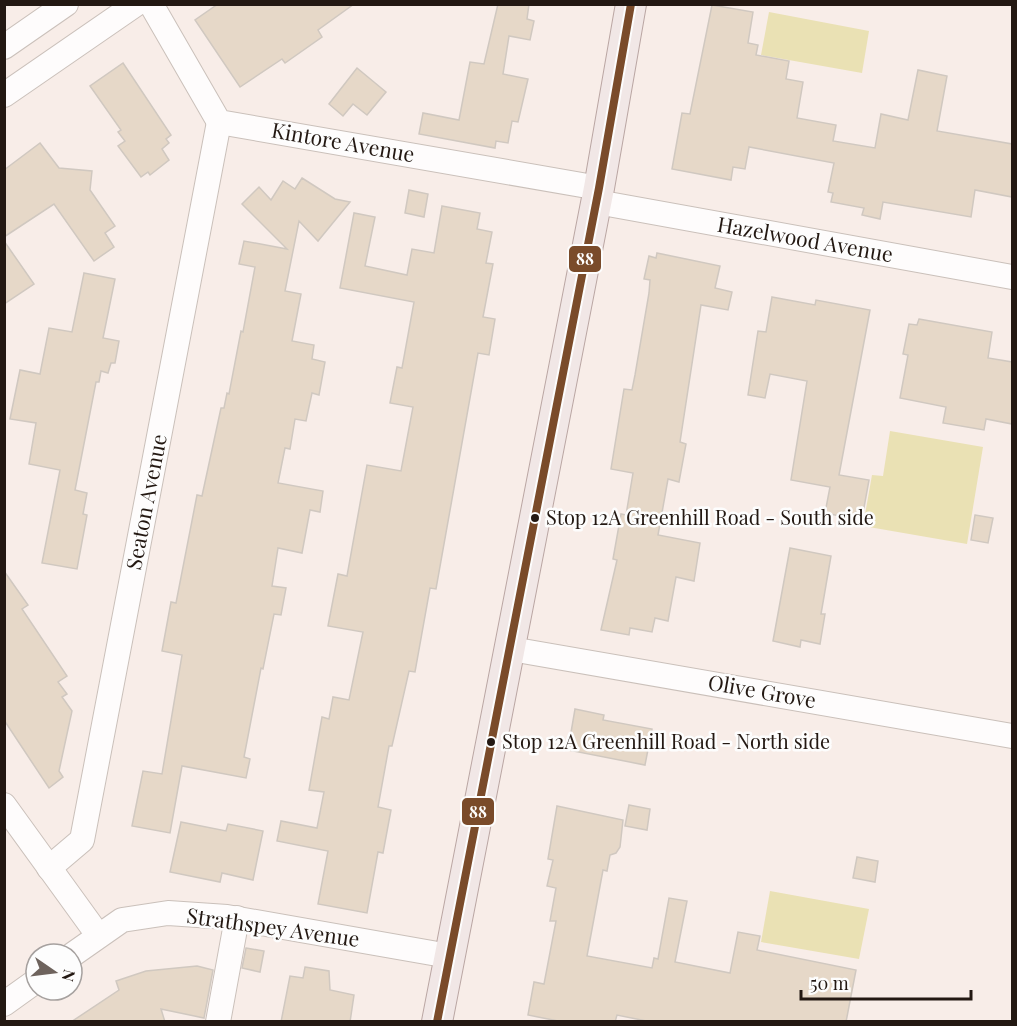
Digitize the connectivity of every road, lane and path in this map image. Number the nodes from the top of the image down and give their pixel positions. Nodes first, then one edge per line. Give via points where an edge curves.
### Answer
1 (66, 4) edge
2 (136, 4) edge
3 (151, 4) edge
4 (631, 4) edge
5 (4, 47) edge
6 (4, 95) edge
7 (219, 122) junction
8 (598, 195) junction
9 (1012, 277) edge
10 (511, 649) junction
11 (1012, 736) edge
12 (4, 805) edge
13 (49, 868) junction
14 (237, 918) junction
15 (98, 935) junction
16 (84, 946) edge
17 (449, 956) junction
18 (24, 990) edge
19 (4, 1004) edge
20 (218, 1022) edge
21 (437, 1022) edge

1 - 5 street
2 - 6 street
3 - 7 street
4 - 8 main road
7 - 8 street, Kintore Avenue
7 - 13 street, Seaton Avenue via 82,840
8 - 9 street, Hazelwood Avenue
8 - 10 main road
10 - 11 street, Olive Grove
10 - 17 main road
12 - 13 street
13 - 15 street
14 - 15 street, Strathspey Avenue via 168,913 122,920
14 - 17 street, Strathspey Avenue
14 - 20 street
15 - 16 street, Strathspey Avenue
17 - 21 main road
18 - 19 street

